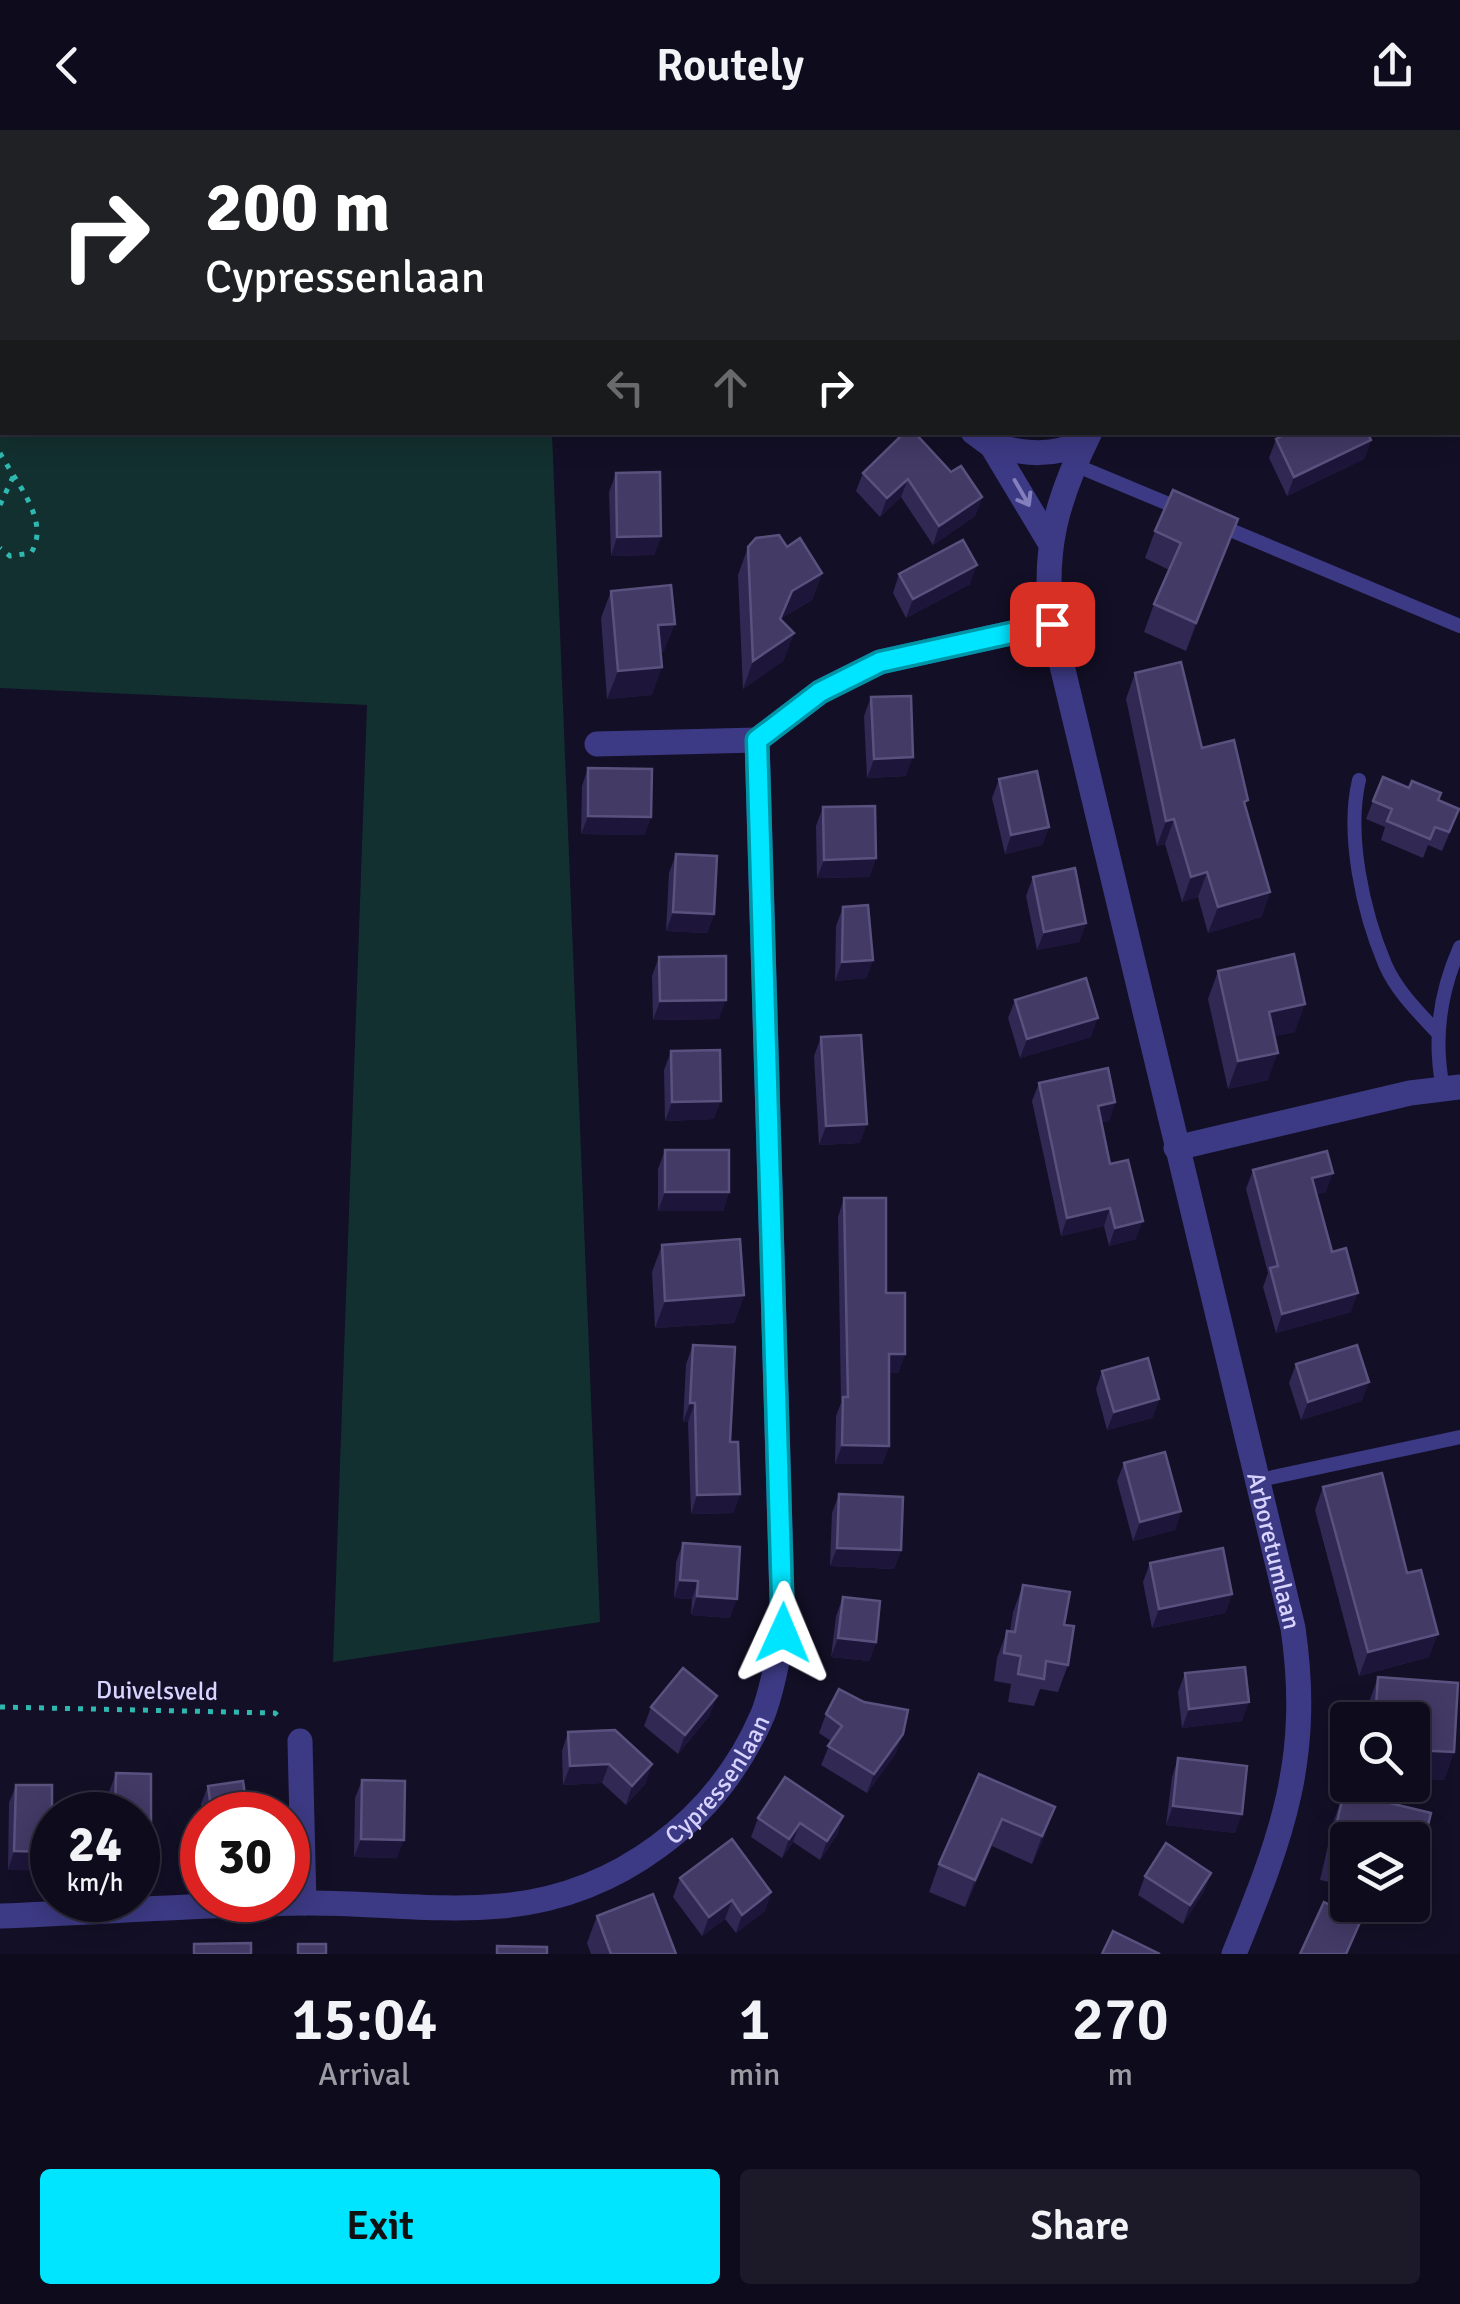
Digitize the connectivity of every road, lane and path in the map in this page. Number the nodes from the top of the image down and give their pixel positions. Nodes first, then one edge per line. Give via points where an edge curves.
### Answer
1 (983, 439) edge
2 (1083, 447) edge
3 (0, 453) edge
4 (13, 477) junction
5 (0, 506) edge
6 (1049, 542) junction
7 (0, 548) edge
8 (1052, 624) junction
9 (1460, 626) edge
10 (757, 740) junction
11 (596, 744) dead end
12 (1358, 780) dead end
13 (1460, 947) edge
14 (1438, 1032) junction
15 (1451, 1087) edge
16 (1176, 1148) junction
17 (1460, 1437) edge
18 (1255, 1481) junction
19 (0, 1707) edge
20 (300, 1742) joint
21 (301, 1792) edge
22 (310, 1903) edge
23 (180, 1908) edge
24 (0, 1916) edge
25 (1234, 1954) edge

1 - 2 street via 1028,454
1 -> 6 street
2 - 6 street, Arboretumlaan
2 - 9 lane
3 - 4 path
4 - 5 path
4 - 7 path via 39,524 39,540 31,553 10,556
6 - 8 street, Arboretumlaan
8 - 10 street via 880,662 820,692
8 - 16 street, Arboretumlaan
10 - 11 street
10 - 22 street, Cypressenlaan via 784,1567 783,1633 764,1711 740,1760 702,1810 655,1851 604,1879 500,1906
12 - 14 lane via 1352,806 1376,935 1386,966
13 - 14 lane via 1448,972
14 - 15 lane
15 - 16 street
16 - 18 street, Arboretumlaan
17 - 18 lane
18 - 25 street, Arboretumlaan via 1293,1628 1300,1726 1280,1843
19 - 20 path, Duivelsveld via 275,1713
20 - 21 street
23 - 24 street, Cypressenlaan

